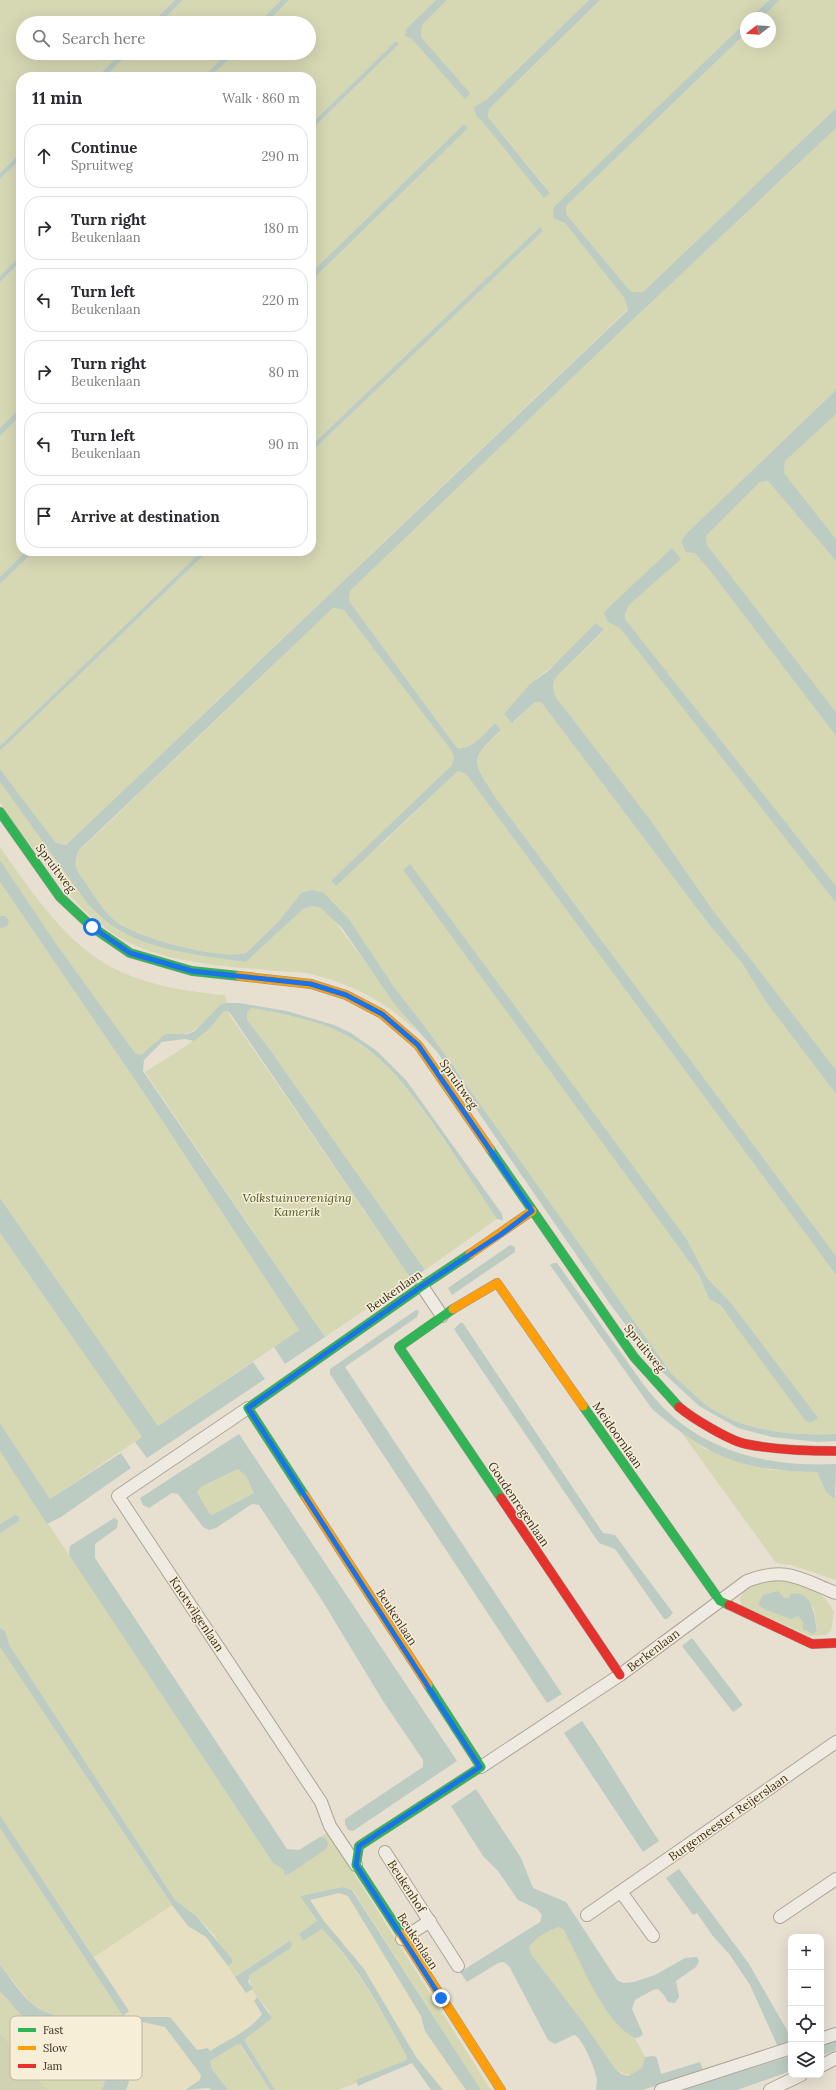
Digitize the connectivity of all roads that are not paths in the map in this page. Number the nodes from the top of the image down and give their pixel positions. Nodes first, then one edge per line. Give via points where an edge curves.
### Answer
1 (0, 812) edge
2 (532, 1211) junction
3 (422, 1286) junction
4 (442, 1316) junction
5 (248, 1408) junction
6 (836, 1450) edge
7 (836, 1593) edge
8 (720, 1601) junction
9 (836, 1643) edge
10 (620, 1675) junction
11 (836, 1742) edge
12 (480, 1767) junction
13 (385, 1852) dead end
14 (356, 1865) junction
15 (836, 1879) edge
16 (621, 1892) junction
17 (587, 1915) dead end
18 (780, 1917) dead end
19 (430, 1921) junction
20 (652, 1936) dead end
21 (402, 1939) junction
22 (458, 1966) dead end
23 (836, 2034) edge
24 (824, 2038) edge
25 (788, 2049) edge
26 (836, 2058) edge
27 (824, 2064) edge
28 (795, 2078) edge
29 (501, 2090) edge
30 (661, 2090) edge
31 (770, 2090) edge

1 - 2 street, Spruitweg via 60,897 92,927 130,953 192,971 311,984 346,995 382,1014 418,1045
2 - 3 street, Beukenlaan
2 - 6 street, Spruitweg via 634,1357 680,1408 710,1427 745,1444 806,1451
3 - 4 street
3 - 5 street, Beukenlaan
4 - 8 street, Meidoornlaan via 497,1283
4 - 10 street, Goudenregenlaan via 399,1347
5 - 12 street, Beukenlaan
5 - 14 street, Knotwilgenlaan via 118,1496 321,1802 330,1826
7 - 8 street, Berkenlaan via 786,1574 775,1574 747,1581
8 - 9 street via 812,1644
8 - 10 street, Berkenlaan
10 - 12 street, Berkenlaan
11 - 16 street, Burgemeester Reijerslaan
12 - 14 street via 359,1846
13 - 19 street, Beukenhof
14 - 21 street, Beukenlaan
15 - 18 street
16 - 17 street, Burgemeester Reijerslaan
16 - 20 street
19 - 21 street, Beukenhof
19 - 22 street, Beukenhof
21 - 29 street, Beukenlaan
23 - 24 street
25 - 30 street
26 - 27 street
28 - 31 street

